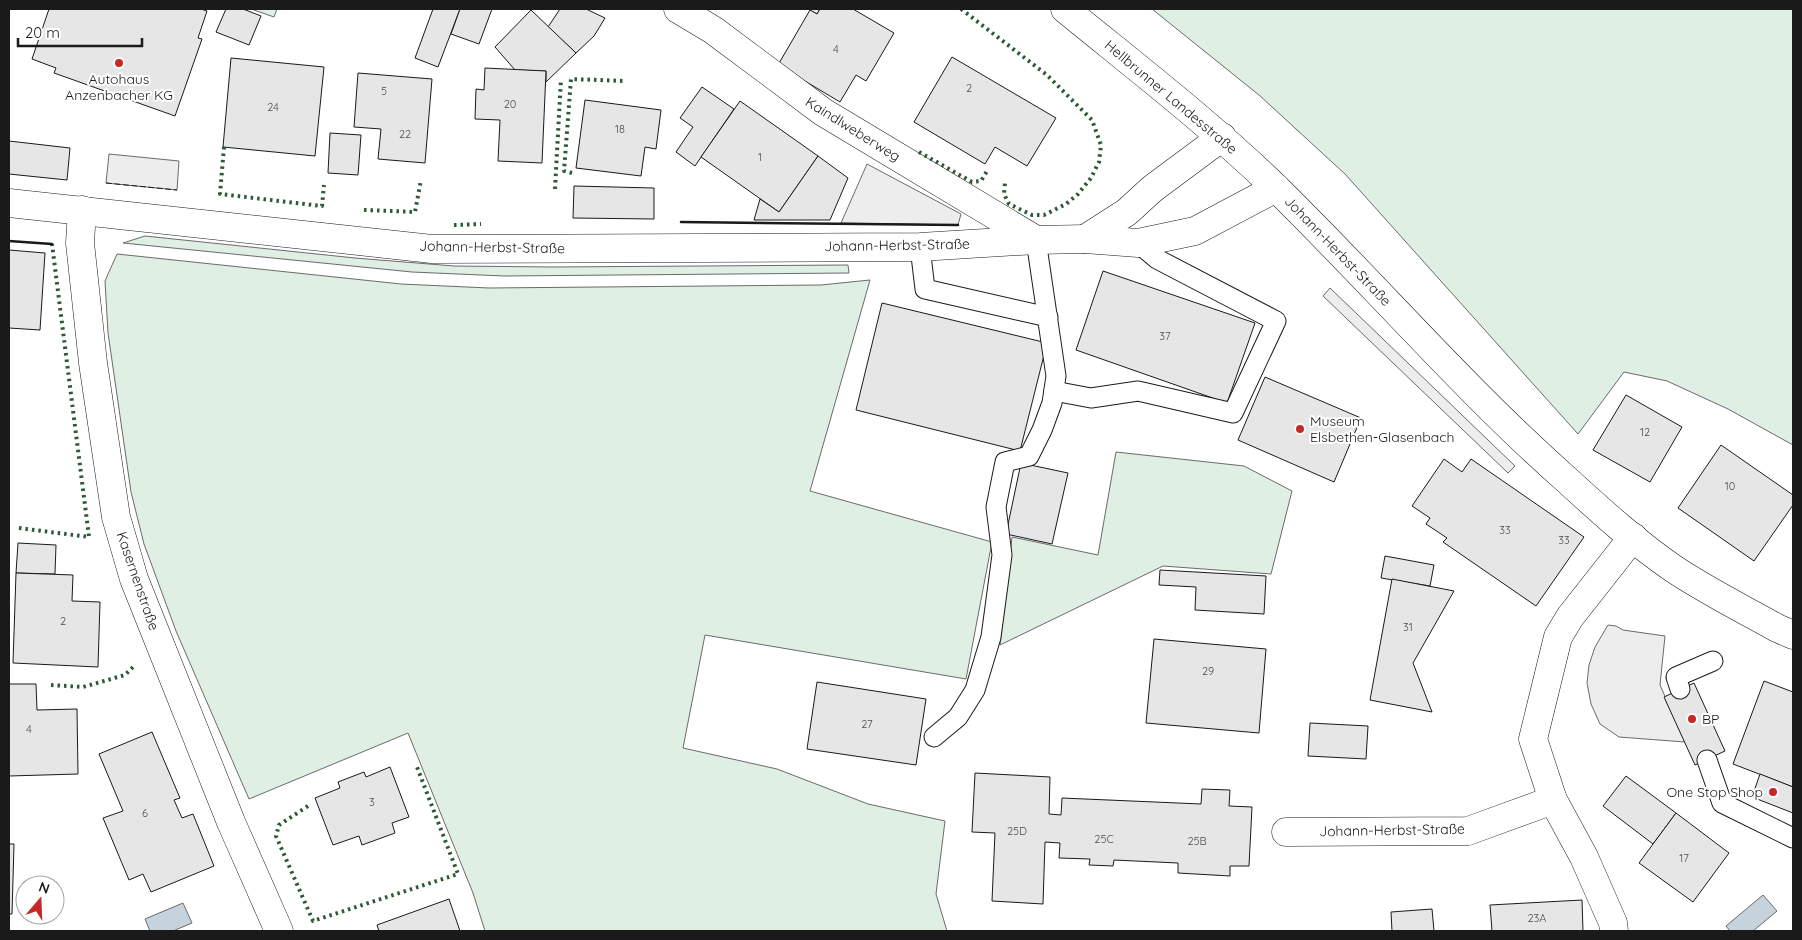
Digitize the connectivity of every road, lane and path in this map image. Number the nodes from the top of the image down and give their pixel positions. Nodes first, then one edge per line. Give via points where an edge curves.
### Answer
1 (678, 9) edge
2 (1065, 9) edge
3 (1222, 137) junction
4 (1276, 188) junction
5 (9, 203) edge
6 (82, 210) junction
7 (1085, 239) junction
8 (1036, 240) junction
9 (1138, 243) junction
10 (920, 248) junction
11 (1048, 317) junction
12 (1054, 391) junction
13 (1633, 537) junction
14 (1793, 635) edge
15 (1713, 661) dead end
16 (1680, 689) dead end
17 (934, 737) dead end
18 (1707, 760) dead end
19 (1553, 800) junction
20 (1286, 832) dead end
21 (1793, 838) edge
22 (279, 931) edge
23 (1614, 931) edge

1 - 8 street, Kaindlweberweg via 713,30 822,112
2 - 3 street, Hellbrunner Landesstraße
3 - 4 street, Hellbrunner Landesstraße
3 - 7 street via 1152,189 1127,212
4 - 9 street, Johann-Herbst-Straße via 1195,231
4 - 13 street, Johann-Herbst-Straße via 1468,386
5 - 6 street, Johann-Herbst-Straße
6 - 10 street, Johann-Herbst-Straße via 432,249
6 - 22 street, Kasernenstraße via 80,243 116,517 134,579 230,822
7 - 8 street, Johann-Herbst-Straße
7 - 9 street, Johann-Herbst-Straße
8 - 10 street, Johann-Herbst-Straße
8 - 11 lane
9 - 12 lane via 1157,259 1276,321 1233,413 1138,391 1092,398
10 - 11 lane via 925,289
11 - 12 lane via 1056,376
12 - 17 lane via 1042,430 1029,456 1005,462 996,507 1002,556 990,637 975,690 958,717
13 - 14 street, Johann-Herbst-Straße via 1675,569
13 - 19 street via 1558,637 1533,739
15 - 16 lane via 1676,676
18 - 21 lane via 1722,803
19 - 20 street, Johann-Herbst-Straße via 1468,831
19 - 23 street via 1584,857

